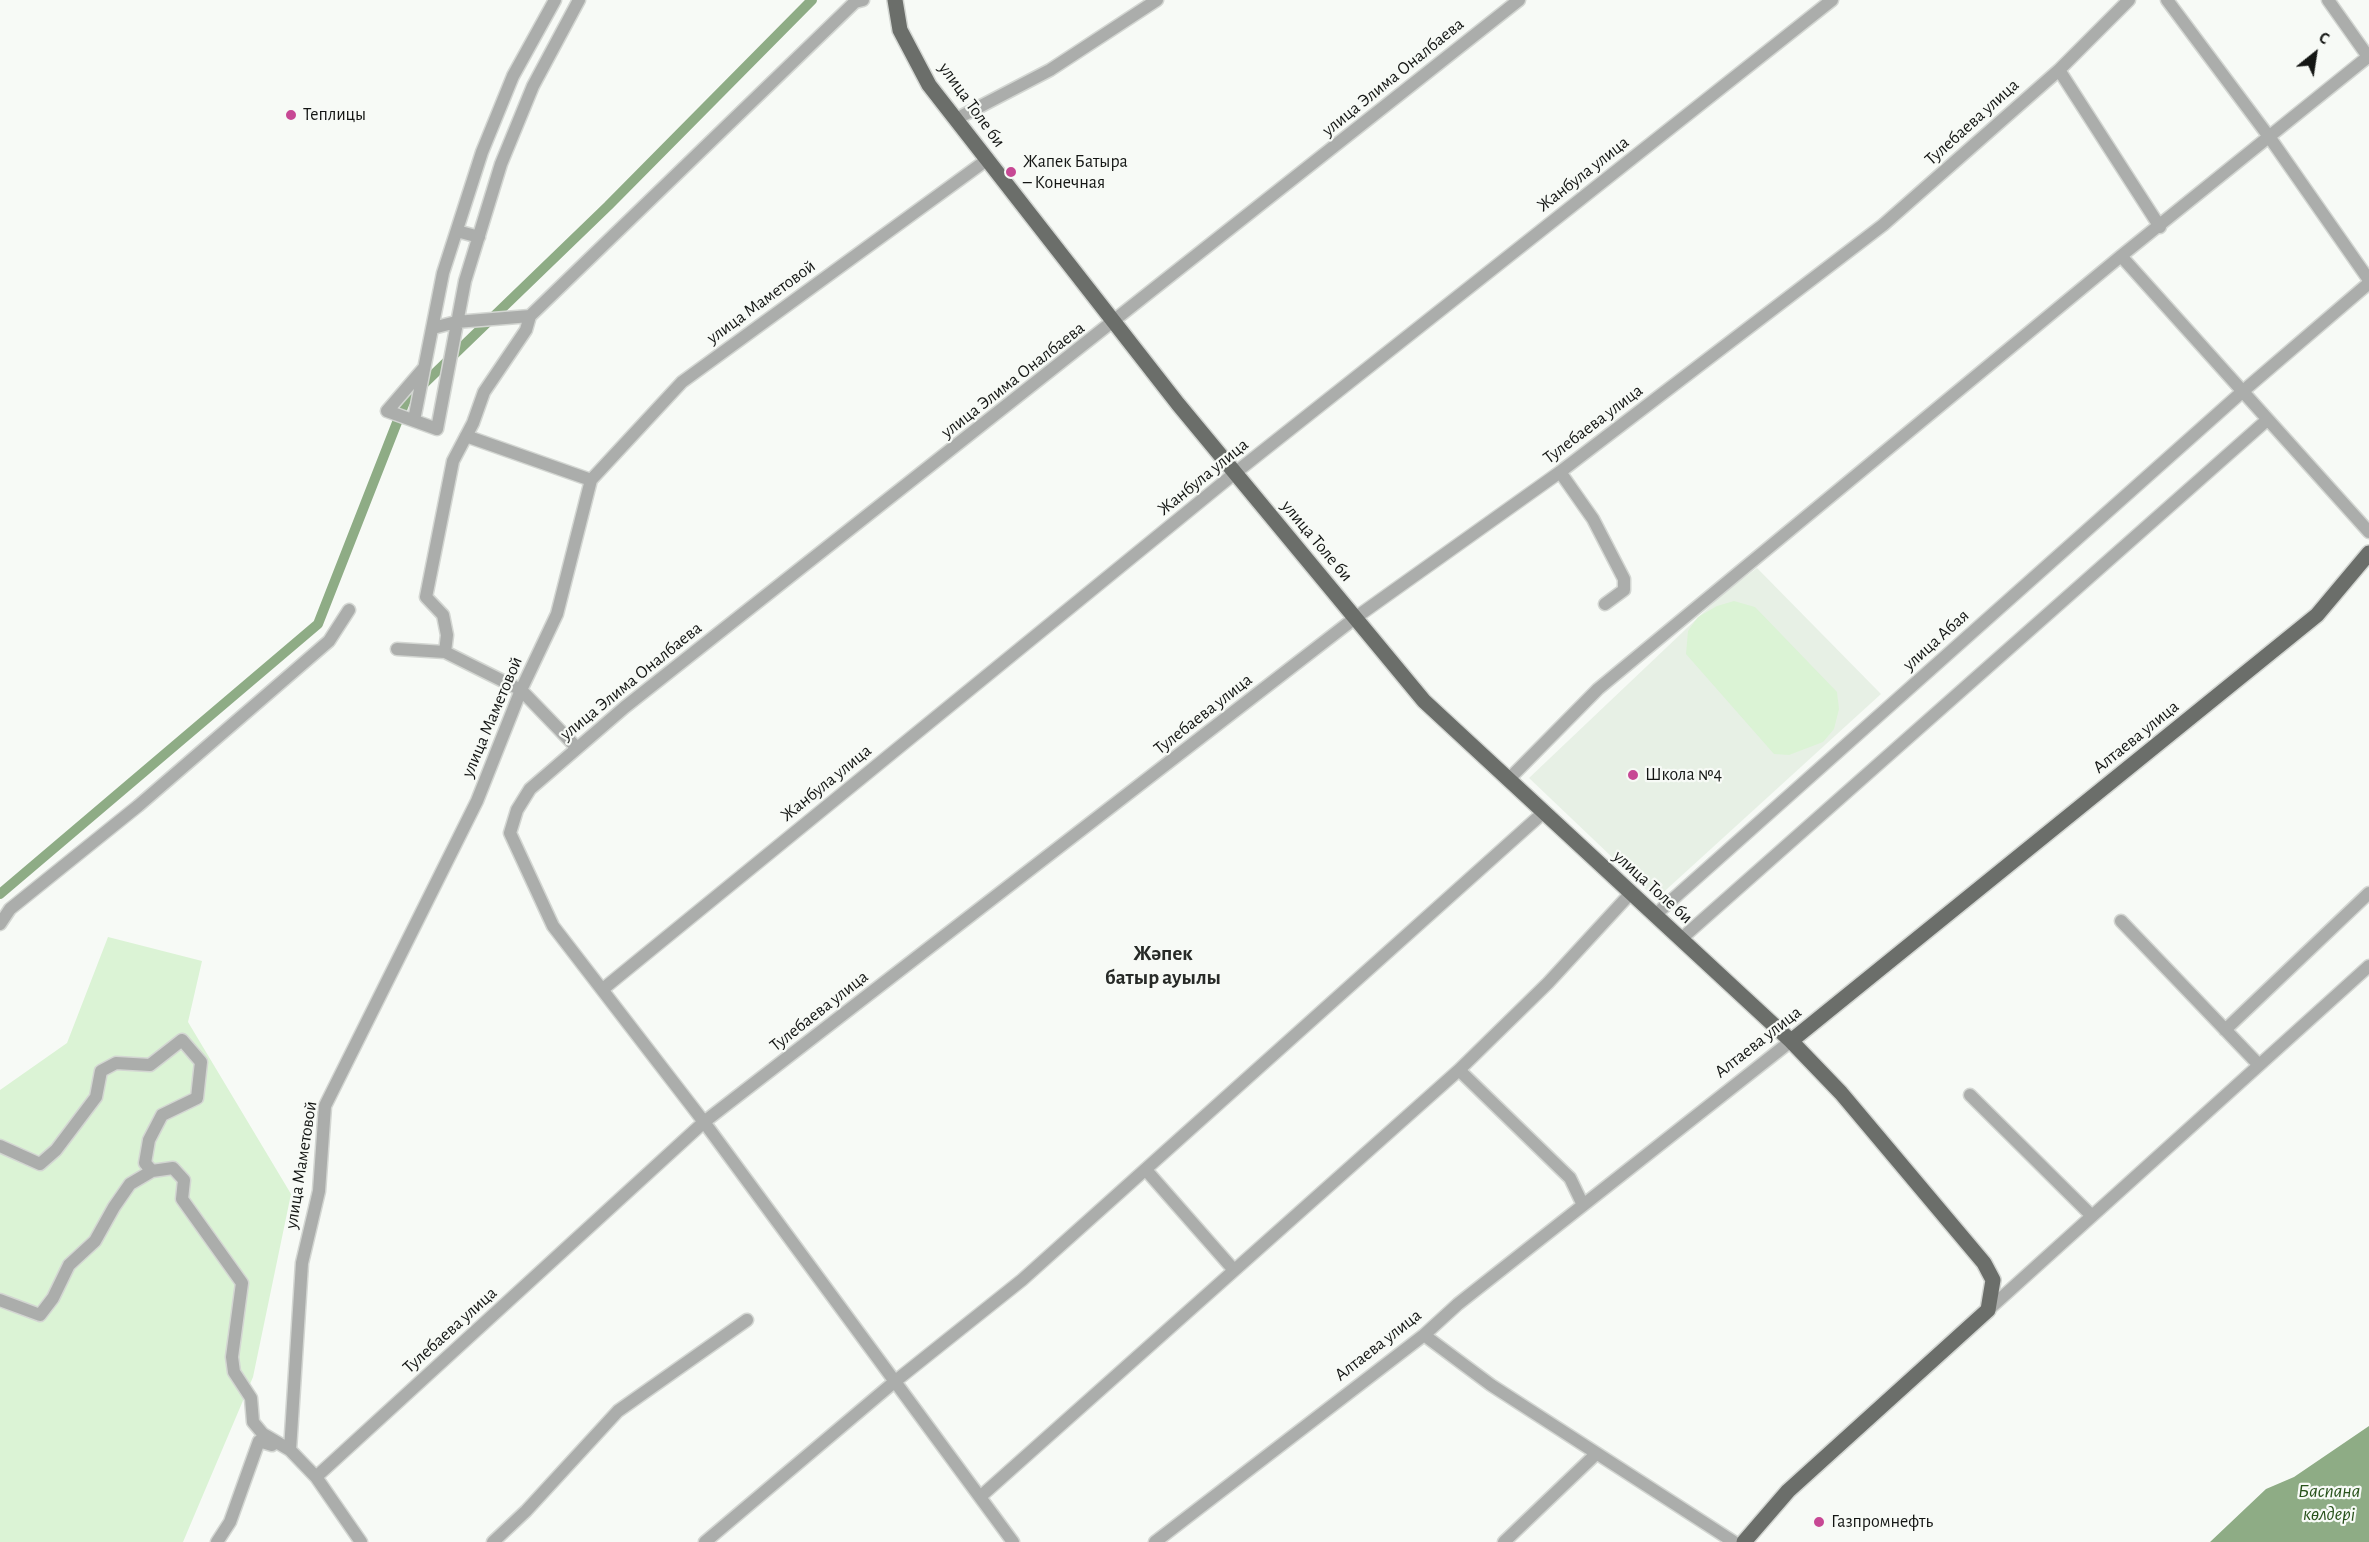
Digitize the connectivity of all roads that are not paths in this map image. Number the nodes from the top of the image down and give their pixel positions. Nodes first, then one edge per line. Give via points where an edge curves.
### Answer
1 (555, 0) edge
2 (579, 0) edge
3 (863, 0) edge
4 (894, 0) edge
5 (1157, 0) edge
6 (1519, 0) edge
7 (1832, 0) edge
8 (2129, 0) edge
9 (2167, 0) edge
10 (2328, 0) edge
11 (2369, 57) edge
12 (2059, 70) junction
13 (956, 118) junction
14 (2270, 138) junction
15 (988, 159) junction
16 (2160, 226) junction
17 (457, 231) junction
18 (479, 237) junction
19 (2121, 256) junction
20 (2369, 281) edge
21 (530, 316) junction
22 (456, 322) junction
23 (1115, 322) junction
24 (433, 328) junction
25 (424, 368) junction
26 (2242, 392) junction
27 (414, 420) junction
28 (2267, 420) junction
29 (466, 436) junction
30 (1560, 472) junction
31 (1235, 473) junction
32 (591, 480) junction
33 (2369, 532) edge
34 (2369, 553) edge
35 (1605, 604) dead end
36 (349, 610) dead end
37 (1355, 618) junction
38 (397, 649) dead end
39 (445, 652) junction
40 (521, 690) junction
41 (577, 748) junction
42 (1509, 779) junction
43 (1544, 812) junction
44 (2369, 893) edge
45 (1630, 894) junction
46 (1655, 915) junction
47 (2121, 921) dead end
48 (0, 924) edge
49 (1682, 939) junction
50 (2369, 966) edge
51 (603, 989) junction
52 (2225, 1030) junction
53 (1791, 1041) junction
54 (2259, 1065) junction
55 (1459, 1070) junction
56 (1970, 1095) dead end
57 (704, 1122) junction
58 (0, 1146) edge
59 (1146, 1170) junction
60 (152, 1171) junction
61 (1583, 1205) junction
62 (2092, 1216) junction
63 (1233, 1269) junction
64 (0, 1300) edge
65 (1988, 1310) junction
66 (747, 1320) dead end
67 (1424, 1335) junction
68 (893, 1383) junction
69 (290, 1450) junction
70 (1596, 1454) junction
71 (316, 1477) junction
72 (980, 1497) junction
73 (218, 1542) edge
74 (361, 1542) edge
75 (492, 1542) edge
76 (705, 1542) edge
77 (1013, 1542) edge
78 (1155, 1542) edge
79 (1504, 1542) edge
80 (1734, 1542) edge
81 (1744, 1542) edge

1 - 17 street via 513,76 482,152
2 - 18 street via 534,86 501,164
3 - 21 street via 855,2
4 - 13 main road, улица Толе би via 900,30 929,85
5 - 13 street via 1050,70
6 - 23 street, улица Элима Оналбаева
7 - 31 street, Жанбула улица
8 - 12 street, Тулебаева улица
9 - 14 street
10 - 11 street
11 - 14 street
12 - 16 street
12 - 30 street, Тулебаева улица via 1883,225
13 - 15 main road, улица Толе би
14 - 16 street
14 - 20 street
15 - 23 main road, улица Толе би
15 - 32 street, улица Маметовой via 682,382
16 - 19 street
17 - 18 street
17 - 24 street via 443,273
18 - 22 street
19 - 26 street
19 - 42 street via 1598,689
20 - 26 street, улица Абая
21 - 22 street
21 - 29 street via 526,330 484,392
22 - 24 street
22 - 27 street via 436,429
23 - 31 main road, улица Толе би
23 - 41 street, улица Элима Оналбаева
24 - 25 street
25 - 27 street
25 - 27 street via 387,411
26 - 28 street
26 - 46 street, улица Абая
28 - 33 street
28 - 49 street
29 - 32 street
29 - 39 street via 453,461 426,597 443,615
30 - 35 street via 1593,519 1624,579 1624,590
30 - 37 street, Тулебаева улица
31 - 37 main road, улица Толе би
31 - 51 street, Жанбула улица
32 - 40 street, улица Маметовой via 557,614
34 - 53 main road, Алтаева улица via 2317,615
36 - 48 street via 329,641 138,806 10,909
37 - 42 main road, улица Толе би via 1424,701
37 - 57 street, Тулебаева улица
38 - 39 street
39 - 40 street
40 - 41 street
40 - 69 street, улица Маметовой via 477,801 325,1106 319,1191 302,1263
41 - 51 street, улица Элима Оналбаева via 530,789 517,810 510,833 553,926
42 - 43 main road, улица Толе би
43 - 45 main road, улица Толе би
43 - 59 street
44 - 52 street
45 - 46 main road, улица Толе би
45 - 55 street via 1548,983
46 - 49 main road, улица Толе би
47 - 52 street
49 - 53 main road, улица Толе би
50 - 54 street
51 - 57 street, улица Элима Оналбаева
52 - 54 street
53 - 61 street, Алтаева улица
53 - 65 main road, улица Толе би via 1841,1093 1984,1263 1993,1280
54 - 62 street
55 - 61 street via 1570,1178
55 - 63 street
56 - 62 street
57 - 68 street, улица Элима Оналбаева
57 - 71 street, Тулебаева улица
58 - 60 street via 40,1164 56,1150 96,1097 101,1071 116,1063 150,1065 182,1040 201,1062 196,1098 162,1114 147,1151 145,1163
59 - 63 street
59 - 68 street via 1022,1280
60 - 64 street via 130,1184 95,1241 69,1265 40,1315
60 - 69 street via 173,1168 184,1180 182,1199 242,1283 232,1357 234,1372 250,1398 253,1422 263,1434
61 - 67 street, Алтаева улица
62 - 65 street
63 - 72 street
65 - 81 main road via 1788,1491
66 - 75 street via 618,1411 526,1511
67 - 70 street
67 - 78 street, Алтаева улица
68 - 72 street, улица Элима Оналбаева
68 - 76 street
69 - 71 street
69 - 73 street via 259,1441 230,1522
70 - 79 street
70 - 80 street
71 - 74 street
72 - 77 street, улица Элима Оналбаева

